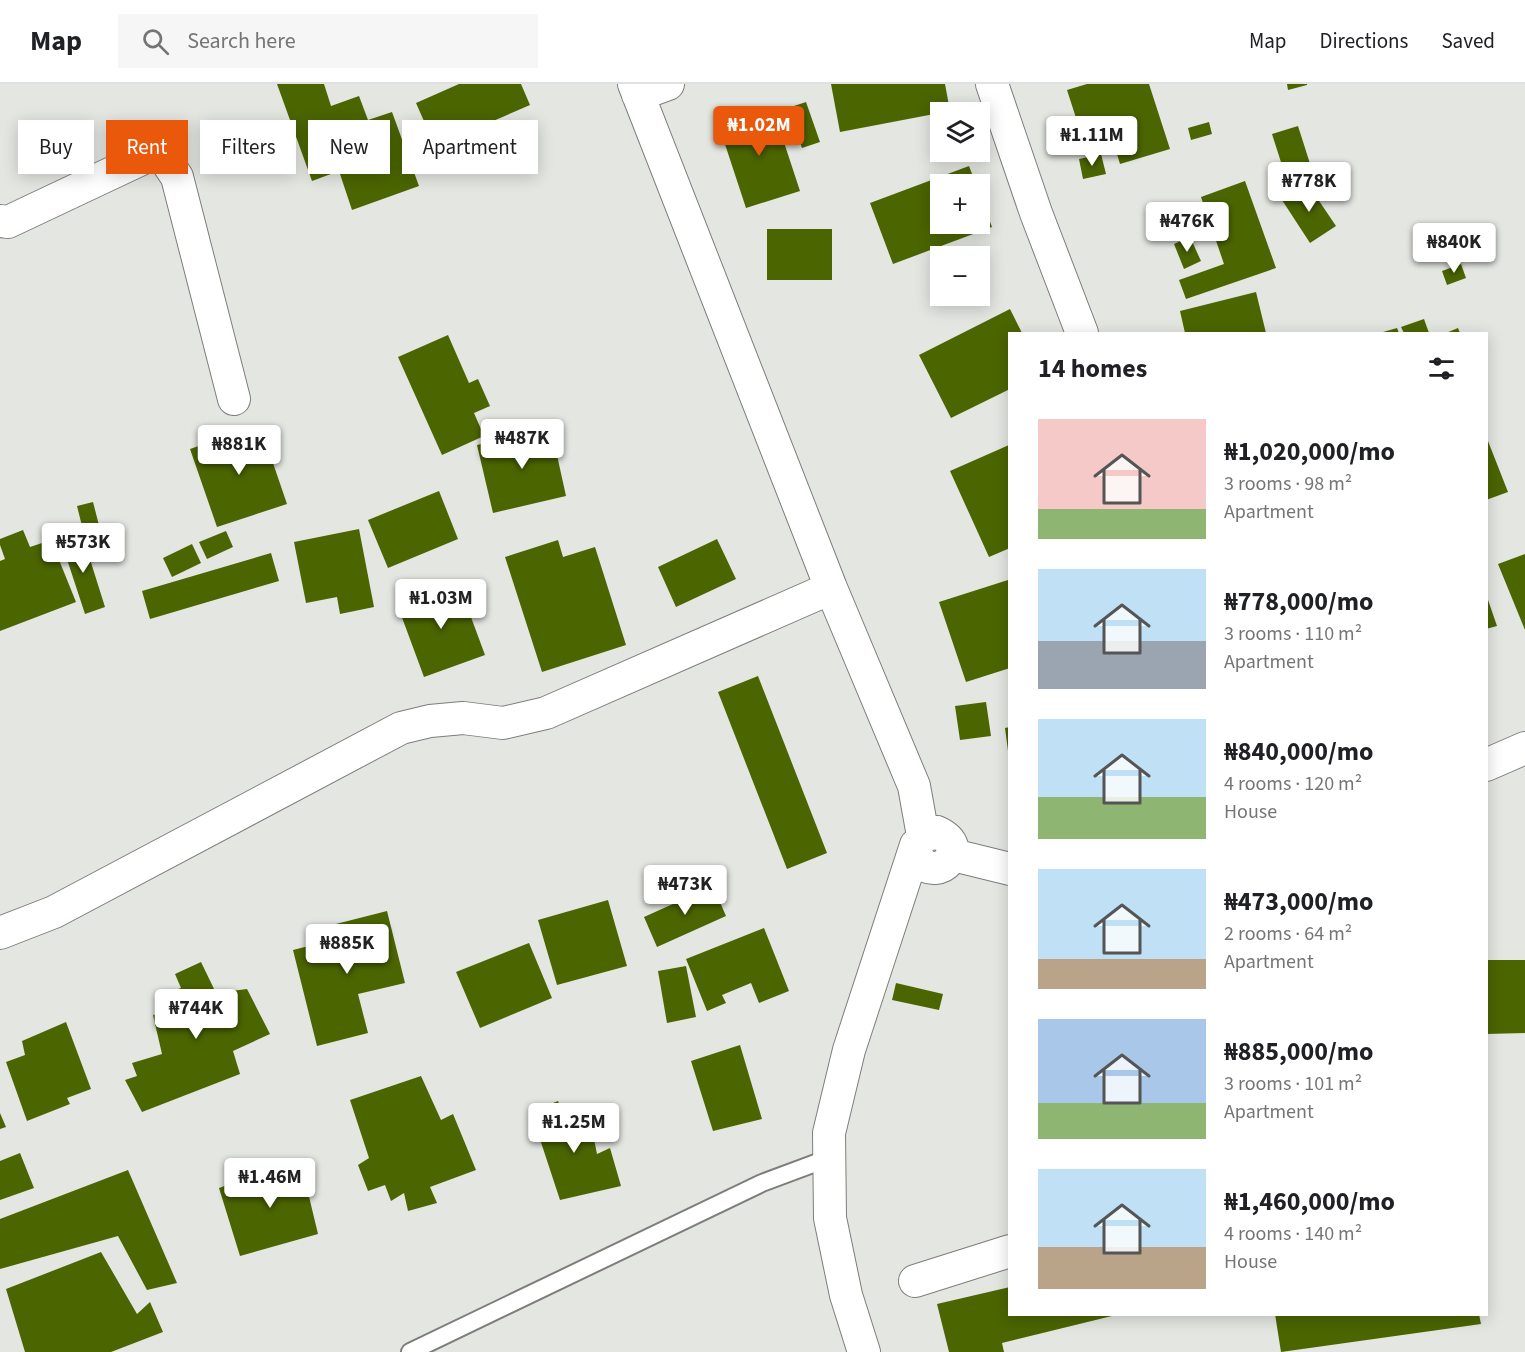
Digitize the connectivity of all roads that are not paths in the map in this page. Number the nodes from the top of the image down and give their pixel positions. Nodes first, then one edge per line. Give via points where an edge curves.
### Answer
1 (668, 84) edge
2 (992, 84) edge
3 (636, 89) edge
4 (0, 221) edge
5 (1082, 332) edge
6 (234, 399) dead end
7 (831, 588) junction
8 (1525, 748) edge
9 (1488, 764) edge
10 (933, 847) junction
11 (1008, 867) edge
12 (0, 933) edge
13 (829, 1158) junction
14 (1008, 1252) edge
15 (915, 1281) dead end
16 (410, 1352) edge
17 (864, 1352) edge

1 - 3 street
2 - 5 street
3 - 7 street
4 - 6 street via 8,222 150,155 165,159 177,177
7 - 10 street via 914,786
7 - 12 street via 546,714 503,723 463,718 401,728 54,912
8 - 9 street
10 - 11 street
10 - 13 street via 891,924 849,1050 829,1133
13 - 16 lane via 762,1183
13 - 17 street via 830,1218 846,1295
14 - 15 street

